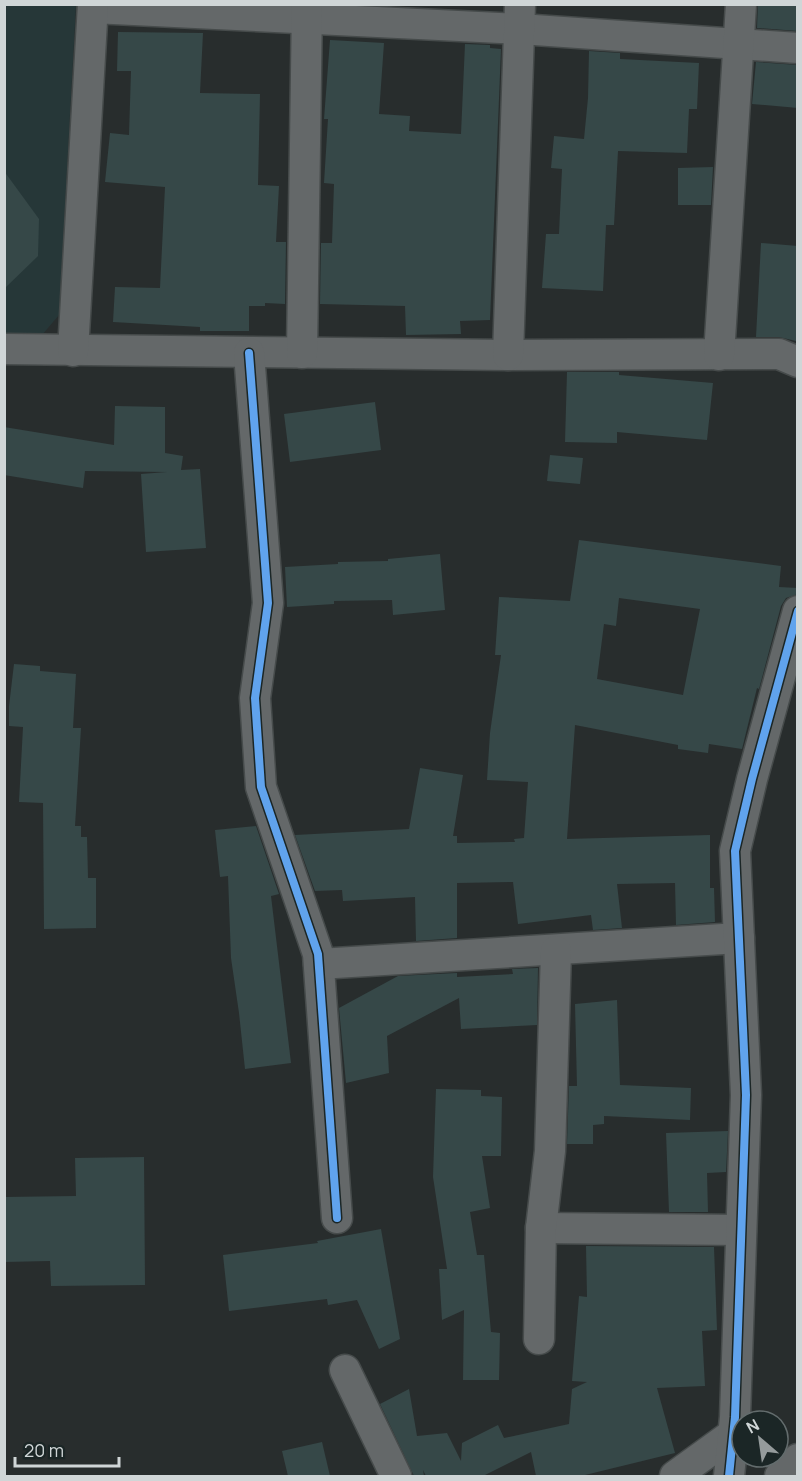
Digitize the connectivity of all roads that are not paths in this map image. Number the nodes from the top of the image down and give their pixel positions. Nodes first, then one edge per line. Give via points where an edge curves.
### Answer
1 (741, 4) edge
2 (93, 6) edge
3 (307, 12) edge
4 (520, 17) edge
5 (738, 46) junction
6 (798, 48) edge
7 (4, 349) edge
8 (73, 351) junction
9 (249, 353) junction
10 (302, 353) junction
11 (508, 355) junction
12 (719, 355) junction
13 (798, 362) edge
14 (798, 611) edge
15 (739, 938) junction
16 (556, 951) junction
17 (319, 964) junction
18 (337, 1218) dead end
19 (541, 1228) junction
20 (741, 1230) junction
21 (539, 1339) dead end
22 (345, 1370) dead end
23 (734, 1409) edge
24 (730, 1436) edge
25 (798, 1459) edge
26 (396, 1476) edge
27 (675, 1476) edge
28 (780, 1476) edge

1 - 5 street
2 - 3 street
2 - 8 street
3 - 4 street
3 - 10 street
4 - 5 street
4 - 11 street
5 - 6 street
5 - 12 street
7 - 8 street
8 - 9 street
9 - 10 street
9 - 17 street via 268,603 255,698 261,787
10 - 11 street
11 - 12 street
12 - 13 street via 779,354
14 - 15 street via 735,851
15 - 16 street
15 - 20 street via 746,1095
16 - 17 street
16 - 19 street via 550,1151
17 - 18 street
19 - 20 street
19 - 21 street
20 - 23 street
22 - 26 street
24 - 27 street
25 - 28 street

